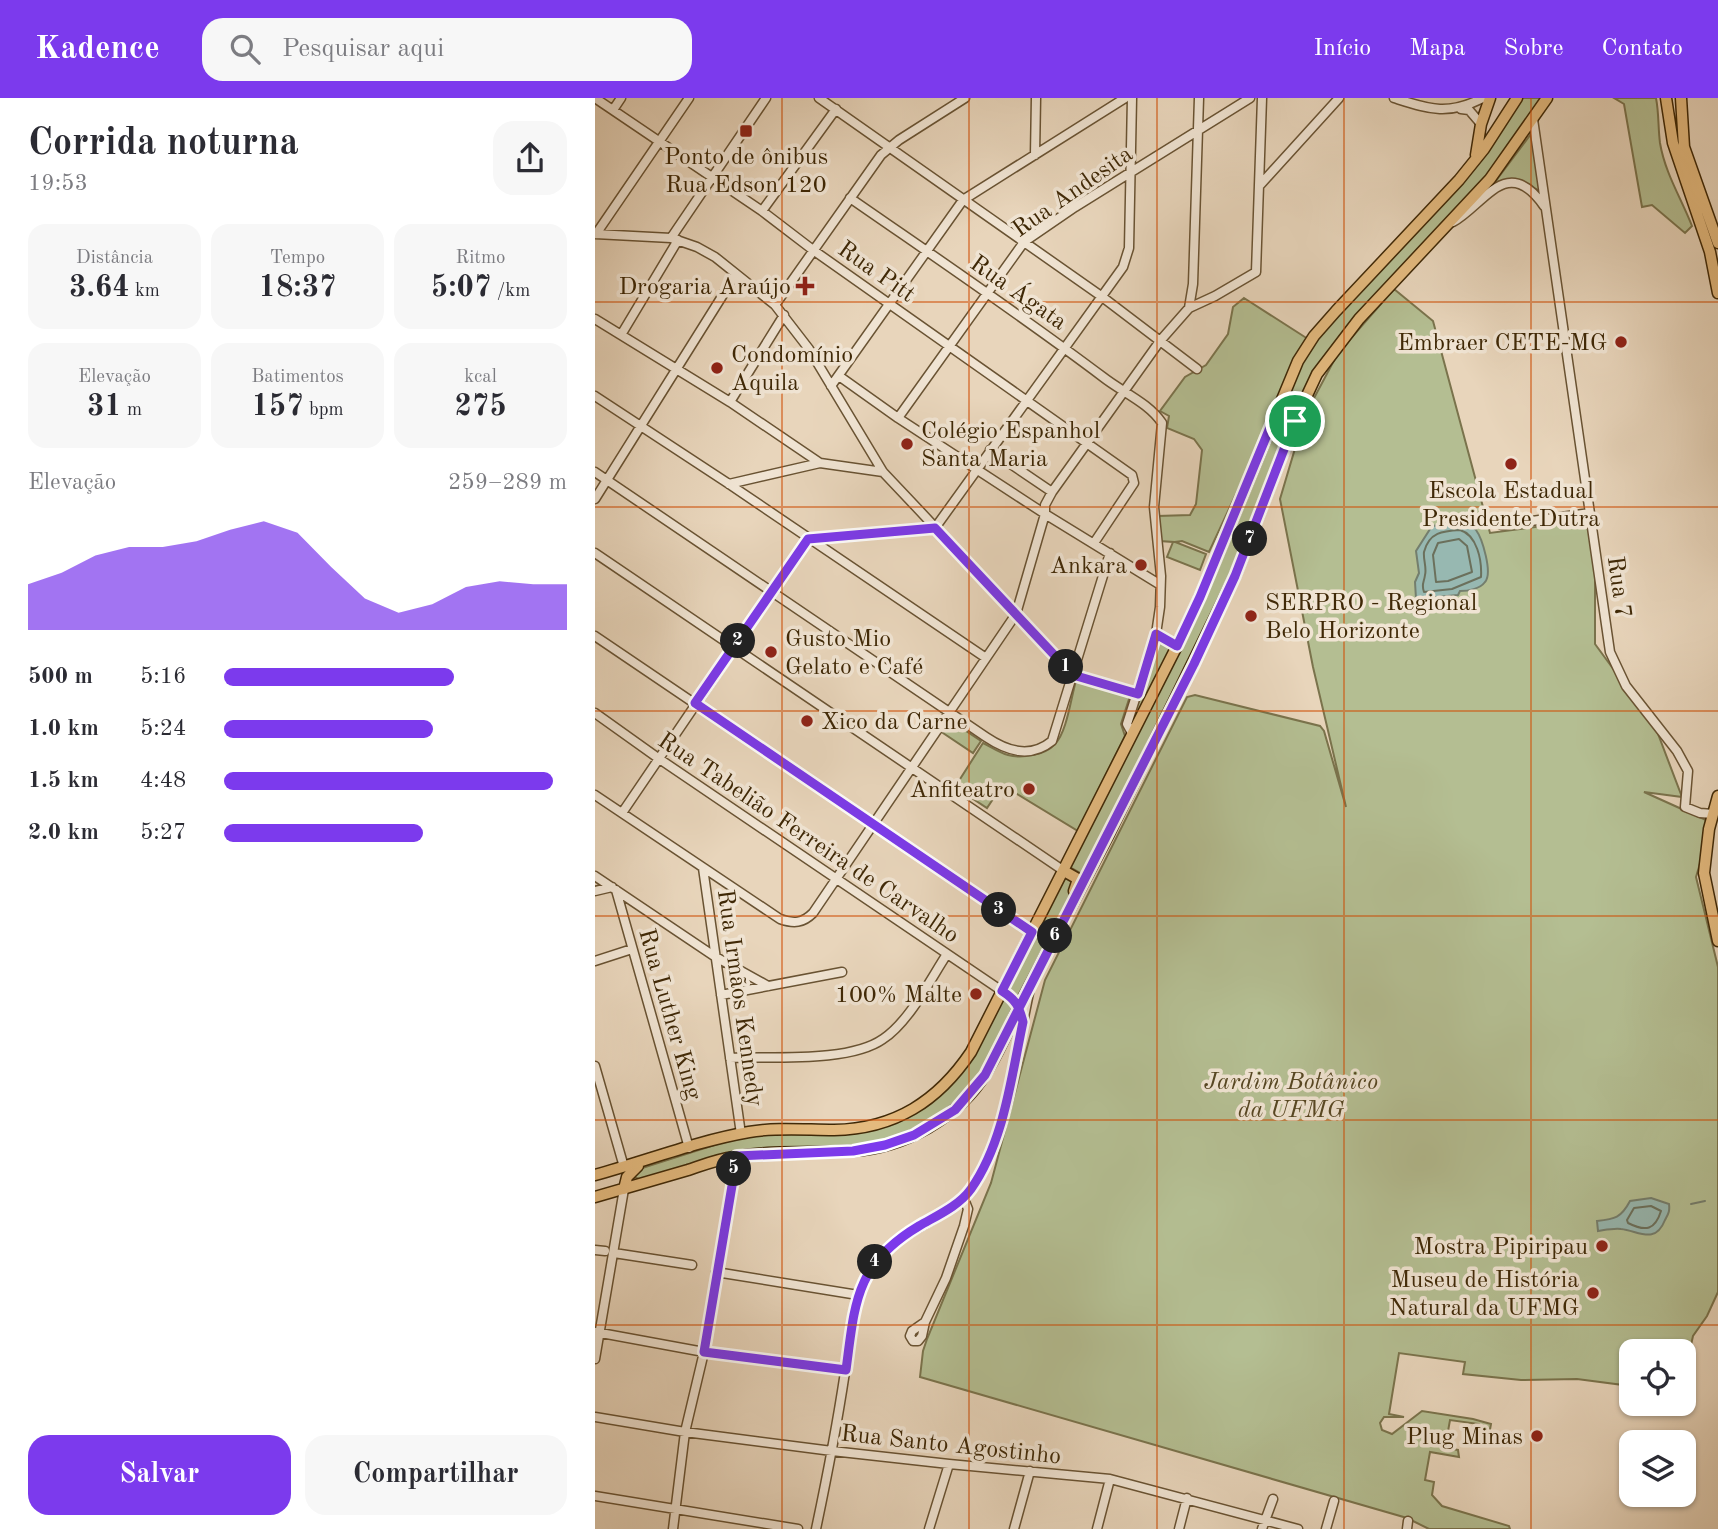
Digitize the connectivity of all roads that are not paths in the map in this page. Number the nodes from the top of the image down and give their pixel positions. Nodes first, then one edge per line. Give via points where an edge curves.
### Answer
1 (595, 98) edge
2 (621, 98) edge
3 (689, 98) edge
4 (766, 98) edge
5 (819, 98) edge
6 (965, 98) edge
7 (1036, 98) edge
8 (1125, 98) edge
9 (1132, 98) edge
10 (1199, 98) edge
11 (1250, 98) edge
12 (1262, 98) edge
13 (1339, 98) edge
14 (1394, 98) edge
15 (1483, 98) edge
16 (1490, 98) edge
17 (1517, 98) edge
18 (1547, 98) edge
19 (1681, 98) edge
20 (1666, 99) edge
21 (1458, 108) junction
22 (836, 109) junction
23 (613, 110) junction
24 (1533, 119) junction
25 (1481, 124) junction
26 (1197, 130) junction
27 (659, 142) junction
28 (889, 147) junction
29 (1035, 155) junction
30 (1474, 162) junction
31 (1130, 174) junction
32 (713, 178) junction
33 (1261, 185) junction
34 (1543, 192) junction
35 (1533, 193) junction
36 (850, 198) junction
37 (963, 200) junction
38 (1546, 209) junction
39 (762, 211) junction
40 (1450, 224) junction
41 (596, 234) edge
42 (675, 239) junction
43 (1024, 242) junction
44 (1718, 243) edge
45 (813, 250) junction
46 (927, 251) junction
47 (736, 274) junction
48 (986, 293) junction
49 (1718, 293) edge
50 (1101, 296) junction
51 (890, 303) junction
52 (775, 304) junction
53 (1189, 308) junction
54 (784, 315) junction
55 (595, 319) edge
56 (621, 335) junction
57 (1160, 341) junction
58 (950, 345) junction
59 (1064, 347) junction
60 (675, 369) junction
61 (1197, 369) dead end
62 (839, 376) junction
63 (831, 386) junction
64 (1124, 393) junction
65 (595, 396) edge
66 (1026, 401) junction
67 (730, 402) junction
68 (1276, 413) junction
69 (898, 418) junction
70 (1295, 421) junction
71 (640, 425) junction
72 (1270, 426) junction
73 (1290, 434) junction
74 (1087, 443) junction
75 (990, 450) junction
76 (820, 463) junction
77 (977, 469) junction
78 (595, 472) edge
79 (883, 472) junction
80 (607, 480) junction
81 (729, 484) junction
82 (1052, 492) junction
83 (595, 499) edge
84 (1590, 513) junction
85 (1045, 514) junction
86 (1502, 526) dead end
87 (935, 528) junction
88 (808, 539) junction
89 (1094, 543) junction
90 (1110, 553) junction
91 (597, 556) edge
92 (1159, 584) junction
93 (772, 591) junction
94 (1016, 614) junction
95 (1156, 634) junction
96 (595, 636) edge
97 (1177, 646) junction
98 (734, 648) junction
99 (986, 658) junction
100 (1073, 675) junction
101 (1138, 694) junction
102 (695, 703) junction
103 (948, 712) junction
104 (595, 713) edge
105 (1132, 733) junction
106 (658, 758) junction
107 (911, 769) junction
108 (595, 795) edge
109 (1718, 796) edge
110 (622, 813) junction
111 (1700, 813) junction
112 (1715, 814) edge
113 (873, 825) junction
114 (1710, 827) junction
115 (703, 868) junction
116 (1064, 871) junction
117 (595, 876) edge
118 (836, 877) junction
119 (614, 888) junction
120 (595, 891) edge
121 (1066, 914) junction
122 (1717, 930) edge
123 (1032, 932) junction
124 (1718, 942) edge
125 (632, 949) junction
126 (947, 954) junction
127 (714, 956) junction
128 (595, 961) edge
129 (842, 972) dead end
130 (768, 986) junction
131 (1030, 986) junction
132 (1002, 991) junction
133 (721, 995) junction
134 (1019, 1006) junction
135 (1023, 1022) junction
136 (730, 1058) junction
137 (595, 1066) edge
138 (599, 1095) edge
139 (741, 1134) junction
140 (689, 1148) junction
141 (737, 1156) junction
142 (648, 1160) junction
143 (624, 1167) junction
144 (595, 1175) edge
145 (624, 1189) junction
146 (595, 1197) edge
147 (964, 1199) junction
148 (595, 1250) edge
149 (610, 1252) junction
150 (692, 1265) dead end
151 (716, 1272) junction
152 (858, 1295) junction
153 (925, 1322) dead end
154 (597, 1332) edge
155 (704, 1352) junction
156 (595, 1359) edge
157 (846, 1370) junction
158 (595, 1417) edge
159 (685, 1433) junction
160 (832, 1451) junction
161 (949, 1464) junction
162 (1030, 1471) junction
163 (1110, 1479) junction
164 (595, 1496) edge
165 (1187, 1498) junction
166 (1273, 1499) dead end
167 (1333, 1502) dead end
168 (676, 1509) junction
169 (1263, 1525) edge
170 (673, 1529) edge
171 (798, 1529) edge
172 (816, 1529) edge
173 (929, 1529) edge
174 (1014, 1529) edge
175 (1097, 1529) edge
176 (1179, 1529) edge
177 (1298, 1529) edge
178 (1326, 1529) edge

1 - 23 street, Rua Pitt
2 - 23 street
3 - 27 street
4 - 32 street
5 - 22 street
6 - 28 street
7 - 29 street
8 - 29 street
9 - 31 street
10 - 26 street
11 - 26 street, Rua Andesita
12 - 33 street
13 - 33 street
14 - 21 street via 1430,109
15 - 21 street
16 - 25 main road
17 - 30 main road
18 - 24 main road
19 - 44 main road via 1684,147
20 - 49 main road via 1673,143 1707,242
21 - 25 street via 1469,110
22 - 28 street
22 - 39 street
23 - 27 street, Rua Pitt
24 - 34 street, Rua 7
24 - 40 main road
25 - 30 main road
26 - 31 street, Rua Andesita
26 - 53 street
27 - 32 street, Rua Pitt
27 - 41 street
28 - 36 street
28 - 37 street
29 - 37 street
30 - 68 main road via 1314,336
31 - 43 street, Rua Andesita
31 - 50 street via 1127,258
32 - 39 street, Rua Pitt
32 - 42 street
33 - 53 street via 1256,272
34 - 35 street
34 - 38 street, Rua 7
35 - 38 street
35 - 40 street via 1515,184 1499,185
36 - 45 street
36 - 46 street, Rua Ágata
37 - 43 street
37 - 46 street
38 - 84 street, Rua 7
39 - 45 street, Rua Pitt
40 - 70 main road via 1333,350
41 - 42 street
42 - 47 street via 697,247
42 - 56 street
43 - 48 street, Rua Andesita
43 - 50 street
45 - 51 street, Rua Pitt
45 - 52 street
46 - 48 street, Rua Ágata
46 - 51 street
47 - 52 street
47 - 60 street
48 - 58 street, Rua Andesita
48 - 59 street, Rua Ágata
50 - 57 street
50 - 59 street
51 - 58 street, Rua Pitt
51 - 62 street
52 - 54 street
53 - 57 street
54 - 63 street
54 - 67 street
55 - 56 street
56 - 60 street
57 - 61 street
57 - 64 street
58 - 66 street, Rua Pitt
58 - 69 street, Rua Andesita
59 - 64 street, Rua Ágata
59 - 66 street
60 - 67 street
60 - 71 street
62 - 63 street
62 - 69 street
63 - 79 street
64 - 74 street
64 - 92 street, Rua Ágata via 1162,423 1154,507
65 - 71 street
66 - 74 street, Rua Pitt
66 - 75 street
67 - 76 street
68 - 70 main road via 1280,421
68 - 72 main road
69 - 77 street
70 - 73 main road
71 - 80 street
71 - 81 street
72 - 73 main road via 1286,426
72 - 97 main road
73 - 121 main road via 1235,576
74 - 82 street
74 - 89 street, Rua Pitt via 1135,478
75 - 77 street
75 - 82 street
76 - 79 street
76 - 81 street
77 - 85 street
77 - 87 street
78 - 80 street
79 - 87 street
80 - 83 street
80 - 93 street
81 - 88 street
82 - 85 street
84 - 86 street
84 - 111 street, Rua 7 via 1610,652 1626,686 1677,751 1688,771 1685,807
85 - 89 street
85 - 94 street
87 - 88 street
87 - 94 street
88 - 93 street
88 - 99 street
89 - 90 street
90 - 92 street
90 - 100 street
91 - 98 street
92 - 95 street
93 - 98 street
93 - 103 street
94 - 99 street
94 - 100 street
95 - 97 street
95 - 101 street
96 - 102 street
97 - 105 main road
98 - 102 street
98 - 107 street
99 - 103 street
100 - 101 street
100 - 103 street via 1052,741 1034,751 1010,751
101 - 105 street via 1127,724
102 - 106 street
102 - 113 street
103 - 107 street
104 - 106 street, Rua Tabelião Ferreira de Carvalho
105 - 116 main road
106 - 110 street
106 - 118 street, Rua Tabelião Ferreira de Carvalho
107 - 113 street
107 - 116 street
108 - 110 street
109 - 112 main road
110 - 115 street
111 - 112 street
111 - 114 street, Rua 7
112 - 114 main road
113 - 118 street
113 - 123 street
114 - 122 main road via 1704,873
115 - 118 street via 791,922 806,920
115 - 127 street, Rua Irmãos Kennedy
116 - 121 main road via 1078,881
116 - 123 main road
117 - 119 street
118 - 126 street, Rua Tabelião Ferreira de Carvalho
119 - 120 street
119 - 125 street, Rua Luther King
119 - 127 street
121 - 131 main road
122 - 124 main road
123 - 132 main road
125 - 128 street
125 - 140 street, Rua Luther King
126 - 132 street, Rua Tabelião Ferreira de Carvalho
126 - 136 street via 902,1021 872,1046 846,1054
127 - 130 street
127 - 133 street, Rua Irmãos Kennedy
129 - 130 street
130 - 133 street
131 - 134 main road
131 - 135 street
132 - 134 main road
132 - 139 main road via 957,1073 912,1110 862,1127
133 - 136 street, Rua Irmãos Kennedy
134 - 135 street
134 - 141 main road via 985,1075 970,1094 955,1110 914,1135 870,1149
135 - 147 street via 994,1146
136 - 139 street, Rua Irmãos Kennedy
137 - 138 street
138 - 143 street
139 - 140 main road
140 - 142 main road
141 - 145 main road
141 - 151 street
142 - 143 main road
142 - 145 main road via 629,1173
143 - 144 main road
145 - 146 main road
145 - 149 street
147 - 152 street via 885,1251 872,1265
147 - 153 street via 968,1209 964,1226
148 - 149 street
149 - 150 street
149 - 154 street
151 - 152 street
151 - 155 street
152 - 157 street
154 - 155 street
154 - 156 street
155 - 157 street
155 - 159 street
157 - 160 street
158 - 159 street, Rua Santo Agostinho
159 - 160 street, Rua Santo Agostinho
159 - 168 street
160 - 161 street, Rua Santo Agostinho
160 - 172 street
161 - 162 street, Rua Santo Agostinho
161 - 173 street
162 - 163 street, Rua Santo Agostinho
162 - 174 street
163 - 165 street, Rua Santo Agostinho
163 - 175 street
164 - 168 street
165 - 169 street, Rua Santo Agostinho
165 - 176 street
166 - 169 street
167 - 178 street
168 - 170 street
168 - 171 street
169 - 177 street, Rua Santo Agostinho

